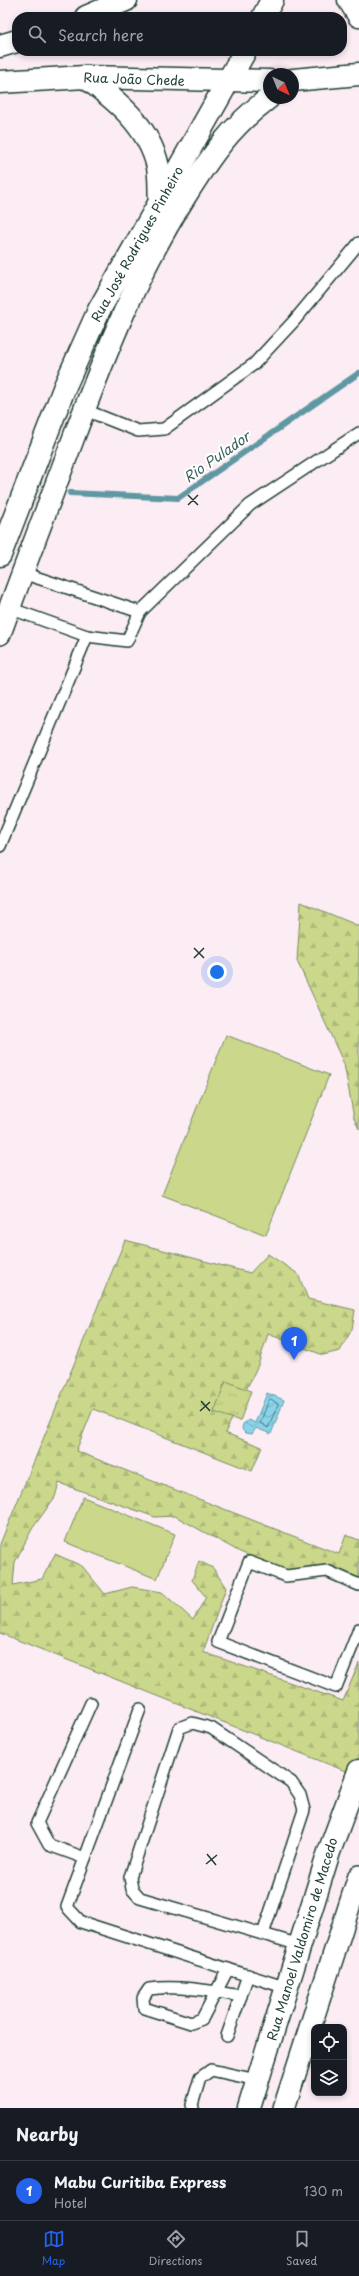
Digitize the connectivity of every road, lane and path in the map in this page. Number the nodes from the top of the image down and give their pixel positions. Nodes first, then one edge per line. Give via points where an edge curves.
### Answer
1 (126, 0) edge
2 (272, 0) edge
3 (349, 0) edge
4 (98, 12) edge
5 (266, 12) edge
6 (359, 16) edge
7 (12, 43) edge
8 (0, 46) edge
9 (243, 56) edge
10 (359, 74) edge
11 (85, 77) junction
12 (299, 79) edge
13 (263, 81) edge
14 (0, 82) edge
15 (230, 82) junction
16 (263, 103) edge
17 (160, 201) junction
18 (359, 243) edge
19 (99, 310) junction
20 (85, 410) junction
21 (359, 433) edge
22 (0, 555) edge
23 (23, 573) junction
24 (10, 608) junction
25 (140, 612) junction
26 (0, 634) edge
27 (87, 636) junction
28 (0, 846) edge
29 (359, 1585) edge
30 (359, 1629) edge
31 (91, 1703) dead end
32 (140, 1709) dead end
33 (359, 1771) edge
34 (85, 1858) junction
35 (359, 1876) edge
36 (264, 1934) junction
37 (300, 1945) junction
38 (228, 1969) junction
39 (248, 1975) junction
40 (287, 1988) junction
41 (216, 1992) junction
42 (241, 1996) junction
43 (227, 2036) dead end
44 (257, 2080) junction
45 (193, 2108) edge
46 (249, 2108) edge
47 (284, 2108) edge

1 - 4 main road
2 - 5 main road
3 - 6 main road
7 - 8 main road
9 - 15 main road, Rua José Rodrigues Pinheiro
10 - 12 main road
11 - 14 main road, Rua João Chede
11 - 15 main road, Rua João Chede
11 - 17 main road via 112,97 131,116 148,140 158,167
13 - 15 main road, Rua João Chede
15 - 17 main road, Rua José Rodrigues Pinheiro
16 - 20 street via 238,124 219,145 162,234 133,289
17 - 19 main road, Rua José Rodrigues Pinheiro
18 - 20 lane via 294,321 254,364 164,429 138,431
19 - 20 street
19 - 22 main road, Rua José Rodrigues Pinheiro via 65,386
20 - 23 street
21 - 25 lane via 250,505
23 - 24 street
23 - 25 lane
24 - 26 street
24 - 27 lane
25 - 27 lane via 127,641
27 - 28 lane
29 - 30 lane via 327,1571 286,1576 249,1562 218,1642 336,1687
31 - 34 lane via 37,1823 49,1845
32 - 34 lane
33 - 37 main road, Rua Manoel Valdomiro de Macedo via 337,1827
34 - 38 lane via 67,1906 81,1922
35 - 47 street
36 - 36 lane via 304,1810 300,1795 291,1782 212,1728 192,1723 179,1728 130,1877 132,1889 140,1898
36 - 37 lane
37 - 40 main road, Rua Manoel Valdomiro de Macedo
38 - 39 lane
38 - 41 lane
39 - 40 lane
39 - 42 lane
40 - 44 main road, Rua Manoel Valdomiro de Macedo
41 - 41 lane via 166,1987 149,1989 143,1998 144,2008 191,2023 202,2019
41 - 42 lane
42 - 43 lane
44 - 45 lane via 211,2070 200,2078
44 - 46 main road, Rua Manoel Valdomiro de Macedo

